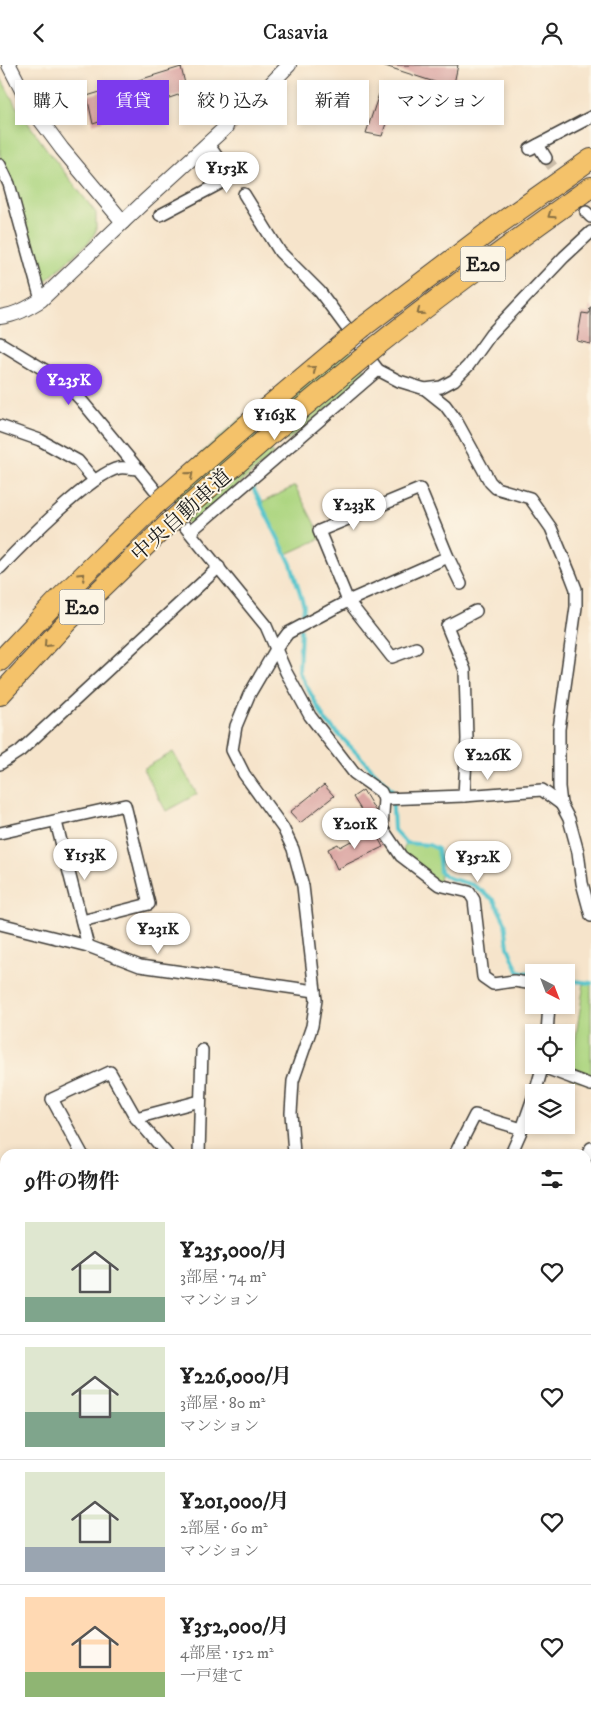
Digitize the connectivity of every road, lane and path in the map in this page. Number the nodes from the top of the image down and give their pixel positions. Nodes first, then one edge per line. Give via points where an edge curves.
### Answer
1 (9, 65) edge
2 (289, 65) edge
3 (275, 80) edge
4 (591, 117) edge
5 (226, 127) tunnel mouth
6 (208, 144) junction
7 (591, 144) edge
8 (546, 158) tunnel mouth
9 (591, 159) edge
10 (0, 165) edge
11 (591, 187) edge
12 (244, 194) dead end
13 (160, 215) dead end
14 (123, 222) junction
15 (591, 232) edge
16 (411, 289) junction
17 (41, 300) junction
18 (0, 317) edge
19 (0, 343) edge
20 (378, 370) junction
21 (425, 389) junction
22 (0, 426) edge
23 (138, 469) junction
24 (94, 480) junction
25 (190, 532) junction
26 (448, 557) junction
27 (219, 567) junction
28 (0, 568) edge
29 (461, 584) dead end
30 (348, 601) junction
31 (476, 611) dead end
32 (416, 648) dead end
33 (276, 649) junction
34 (0, 661) edge
35 (0, 695) edge
36 (0, 764) edge
37 (464, 796) junction
38 (386, 798) junction
39 (561, 804) junction
40 (56, 822) junction
41 (0, 833) edge
42 (591, 915) edge
43 (82, 921) junction
44 (0, 924) edge
45 (88, 947) junction
46 (525, 983) edge
47 (315, 991) junction
48 (202, 1050) dead end
49 (563, 1074) edge
50 (591, 1085) edge
51 (200, 1101) junction
52 (136, 1118) junction
53 (525, 1120) edge
54 (522, 1129) junction
55 (79, 1149) edge
56 (163, 1149) edge
57 (199, 1149) edge
58 (294, 1149) edge
59 (458, 1149) edge
60 (513, 1149) edge

1 - 14 street via 30,106
2 - 3 street
4 - 8 street via 534,147
5 - 6 street
6 - 13 street via 227,171 219,184
6 - 14 street
7 - 16 highway via 493,214
9 - 16 highway, 中央自動車道 / E20
10 - 17 street via 9,184
11 -> 35 highway, 中央自動車道 / E20, bridge via 446,291 272,433 169,523 68,621
12 - 20 street via 280,252 320,292
14 - 17 street
15 - 21 street via 491,334 454,380 441,387
34 -> 16 highway, 中央自動車道 / E20, bridge via 56,601 153,507
17 - 18 street via 10,316
19 - 23 street via 64,381
20 - 21 street
20 - 25 street
21 - 39 street via 456,420 496,488 530,498 551,528 576,589 559,729
22 - 24 street via 40,440 78,461
23 - 24 street via 118,468
23 - 25 street
24 - 28 street
25 - 27 street
26 - 29 street
26 - 30 street
26 - 30 street via 420,489 319,531
27 - 33 street via 266,626
27 - 36 street via 20,751
30 - 32 street via 392,657
30 - 33 street via 294,629
31 - 37 street via 447,626 465,670 467,739
33 - 38 street via 310,716 354,773
33 - 47 street via 249,695 236,726 232,750 293,849 303,886
37 - 38 street
37 - 39 street via 542,790
38 - 46 street via 382,827 401,855 439,885 468,892 474,900 483,977 493,984
39 - 42 street via 569,819 578,852
40 - 41 street
40 - 43 street
40 - 43 street via 125,805 148,904
43 - 45 street
44 - 45 street
45 - 47 street via 140,966
47 - 58 street via 312,1026 294,1081 291,1113
48 - 51 street
49 - 50 street
51 - 52 street
51 - 57 street
52 - 55 street via 110,1072 52,1099
52 - 56 street
53 - 54 street
54 - 59 street via 476,1115
54 - 60 street

